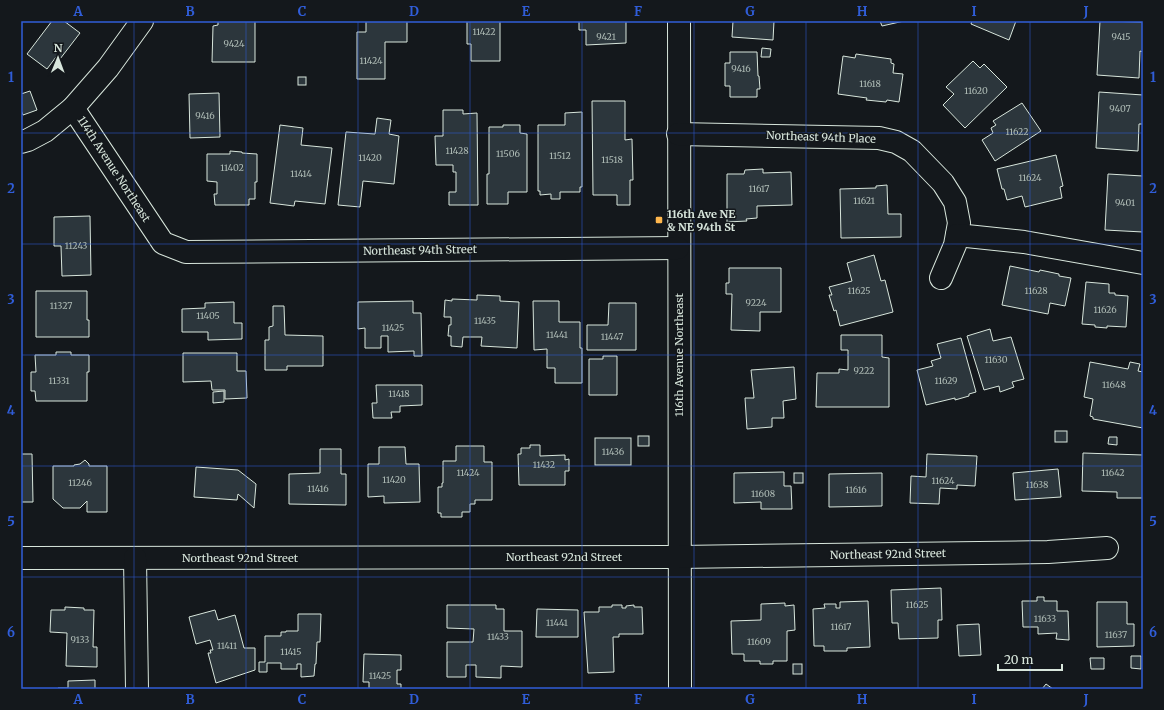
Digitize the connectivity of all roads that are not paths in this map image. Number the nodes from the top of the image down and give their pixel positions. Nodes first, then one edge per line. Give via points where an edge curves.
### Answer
1 (142, 21) edge
2 (679, 21) edge
3 (73, 108) junction
4 (678, 134) junction
5 (21, 142) edge
6 (957, 235) junction
7 (163, 244) joint
8 (678, 248) junction
9 (1143, 263) edge
10 (941, 278) dead end
11 (1107, 548) dead end
12 (679, 557) junction
13 (21, 558) edge
14 (135, 558) junction
15 (137, 689) edge
16 (680, 689) edge

1 - 3 street, 114th Avenue Northeast via 108,68
2 - 4 street, 116th Avenue Northeast
3 - 5 street via 46,131
3 - 7 street, 114th Avenue Northeast
4 - 6 street, Northeast 94th Place via 879,138 896,142 912,151 943,183 955,202 959,224
4 - 8 street, 116th Avenue Northeast
6 - 9 street via 1024,242
6 - 10 street, Northeast 94th Place
7 - 8 street, Northeast 94th Street via 186,252
8 - 12 street, 116th Avenue Northeast
11 - 12 street, Northeast 92nd Street via 1048,552
12 - 14 street, Northeast 92nd Street
12 - 16 street, 116th Avenue Northeast
13 - 14 street, Northeast 92nd Street
14 - 15 street

